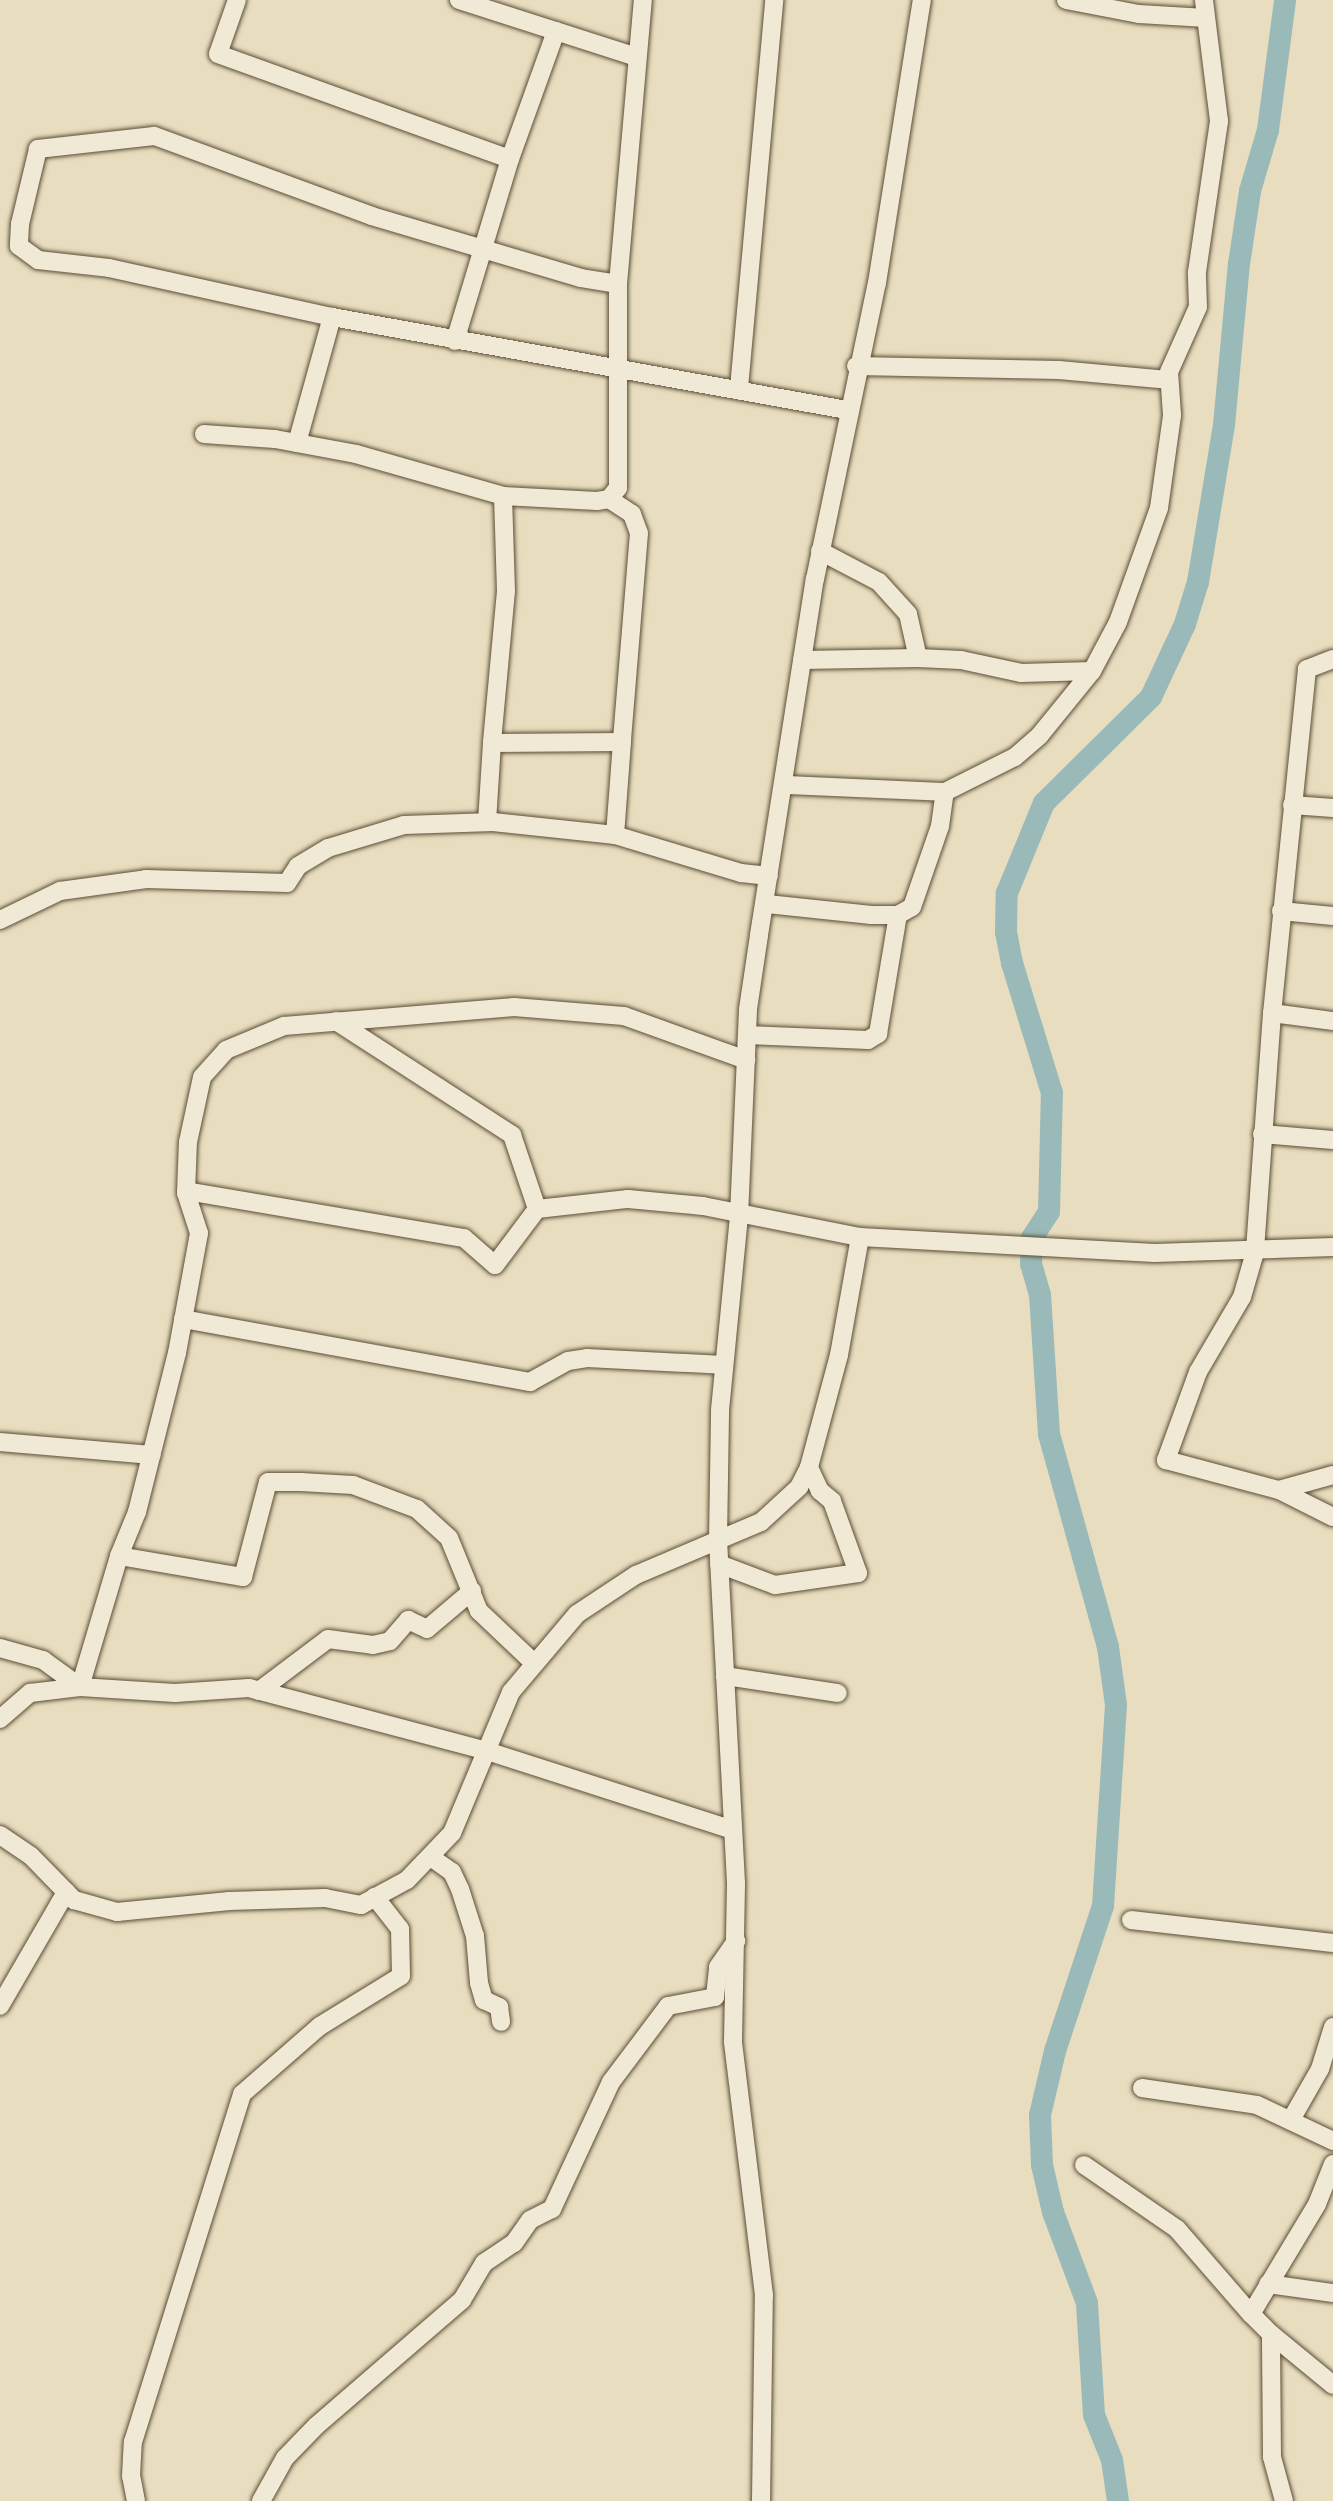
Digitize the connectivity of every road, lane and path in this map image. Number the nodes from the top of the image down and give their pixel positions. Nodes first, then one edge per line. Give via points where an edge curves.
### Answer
1 (237, 0) edge
2 (459, 0) edge
3 (643, 0) edge
4 (774, 0) edge
5 (922, 0) edge
6 (1066, 0) edge
7 (1205, 9) edge
8 (556, 31) junction
9 (637, 57) junction
10 (510, 159) junction
11 (481, 249) junction
12 (618, 284) junction
13 (332, 317) junction
14 (455, 341) junction
15 (856, 366) junction
16 (619, 367) junction
17 (1168, 380) junction
18 (739, 388) junction
19 (847, 410) junction
20 (204, 434) dead end
21 (297, 443) junction
22 (503, 496) junction
23 (609, 499) junction
24 (820, 551) junction
25 (918, 658) junction
26 (1333, 659) edge
27 (802, 660) junction
28 (1092, 671) junction
29 (622, 742) junction
30 (492, 743) junction
31 (785, 785) junction
32 (945, 792) junction
33 (1292, 805) junction
34 (1333, 808) edge
35 (487, 822) junction
36 (615, 835) junction
37 (769, 876) junction
38 (767, 904) junction
39 (1281, 911) junction
40 (898, 915) junction
41 (1333, 916) edge
42 (0, 920) edge
43 (1272, 1013) junction
44 (336, 1021) junction
45 (1333, 1021) edge
46 (747, 1035) junction
47 (746, 1060) junction
48 (1262, 1134) junction
49 (1333, 1140) edge
50 (186, 1191) junction
51 (537, 1209) junction
52 (739, 1216) junction
53 (860, 1237) junction
54 (1333, 1247) edge
55 (1255, 1252) junction
56 (183, 1319) junction
57 (723, 1365) junction
58 (0, 1442) edge
59 (151, 1455) junction
60 (809, 1467) junction
61 (1333, 1475) edge
62 (1279, 1490) junction
63 (1333, 1517) edge
64 (718, 1541) junction
65 (119, 1556) junction
66 (719, 1564) junction
67 (472, 1591) junction
68 (0, 1648) edge
69 (533, 1662) junction
70 (725, 1676) junction
71 (80, 1687) junction
72 (259, 1691) junction
73 (838, 1693) dead end
74 (0, 1719) edge
75 (487, 1751) junction
76 (733, 1830) junction
77 (0, 1835) edge
78 (432, 1858) junction
79 (66, 1892) junction
80 (375, 1897) junction
81 (1131, 1920) dead end
82 (736, 1941) junction
83 (1333, 1943) edge
84 (0, 2006) edge
85 (501, 2022) dead end
86 (1333, 2027) edge
87 (1142, 2088) dead end
88 (1292, 2118) junction
89 (1333, 2141) edge
90 (1333, 2164) edge
91 (1084, 2165) dead end
92 (1268, 2284) junction
93 (1333, 2293) edge
94 (1251, 2314) junction
95 (1271, 2334) junction
96 (1333, 2385) edge
97 (136, 2501) edge
98 (261, 2501) edge
99 (761, 2501) edge
100 (1284, 2501) edge

1 - 10 street via 218,54
2 - 8 street
3 - 9 street
4 - 18 street
5 - 15 street via 877,283
6 - 7 street via 1139,14
7 - 17 street via 1216,85 1217,144 1197,272 1197,312 1176,350
8 - 9 street
8 - 10 street
9 - 12 street
10 - 11 street
11 - 12 street
11 - 13 street via 154,136 38,149 19,246 38,260 109,268
11 - 14 street
12 - 16 street
13 - 14 street
13 - 21 street
14 - 16 street
15 - 17 street via 1059,370
15 - 19 street
16 - 18 street
16 - 23 street via 618,488
17 - 28 street via 1171,427 1159,508 1129,597
18 - 19 street
19 - 24 street
20 - 21 street
21 - 22 street
22 - 23 street
22 - 30 street via 506,591
23 - 29 street via 632,514 639,533
24 - 25 street via 879,582 908,614
24 - 27 street
25 - 27 street
25 - 28 street via 961,660 1021,673
26 - 33 street via 1307,669
27 - 31 street
28 - 32 street via 1015,757
29 - 30 street
29 - 36 street
30 - 35 street
31 - 32 street
31 - 37 street
32 - 40 street via 924,880 912,907
33 - 34 street
33 - 39 street
35 - 36 street
35 - 42 street via 404,825 328,848 298,866 287,883 146,879 60,891
36 - 37 street via 741,873
37 - 38 street
38 - 40 street
38 - 46 street
39 - 41 street
39 - 43 street
40 - 46 street via 878,1034 868,1040
43 - 45 street
43 - 48 street
44 - 47 street via 514,1007 585,1010 688,1035
44 - 50 street via 284,1026 226,1050 202,1077 188,1142
44 - 51 street via 512,1135
46 - 47 street
47 - 52 street
48 - 49 street
48 - 55 street
50 - 51 street via 464,1238 495,1265
50 - 56 street via 199,1233
51 - 52 street via 628,1199 703,1206
52 - 53 street
52 - 57 street
53 - 55 street
53 - 60 street via 839,1355
54 - 55 street
55 - 62 street via 1242,1297 1198,1372 1166,1460
56 - 57 street via 530,1382 568,1361 587,1358
56 - 59 street
57 - 64 street
58 - 59 street
59 - 65 street
60 - 64 street via 787,1501 761,1522
60 - 66 street via 820,1491 832,1501 858,1573 775,1585
61 - 62 street
62 - 63 street
64 - 66 street
64 - 69 street via 601,1594
65 - 67 street via 243,1577 268,1482 353,1485 417,1509 449,1538
65 - 71 street
66 - 70 street
67 - 69 street via 479,1611
67 - 72 street via 427,1629 408,1620 390,1641 373,1645 328,1639
68 - 71 street via 43,1660
69 - 75 street via 511,1692
70 - 73 street
70 - 76 street
71 - 72 street
71 - 74 street via 30,1693
72 - 75 street
75 - 76 street
75 - 78 street via 452,1833
76 - 82 street
77 - 79 street
78 - 80 street via 407,1880
78 - 85 street via 456,1880 475,1936 484,2000 499,2007
79 - 80 street via 74,1900 117,1912 325,1898 361,1905
79 - 84 street
80 - 97 street via 400,1929 401,1976 320,2026 242,2094 133,2442
81 - 83 street
82 - 98 street via 718,1967 715,1997 668,2006 611,2082 552,2209 530,2220 514,2243 484,2263 462,2300 316,2426 285,2458
82 - 99 street via 733,2041 764,2295
86 - 88 street via 1320,2069
87 - 88 street via 1257,2105
88 - 89 street
90 - 92 street via 1317,2204
91 - 94 street via 1177,2229
92 - 93 street
92 - 94 street
94 - 95 street
95 - 96 street
95 - 100 street via 1272,2457

